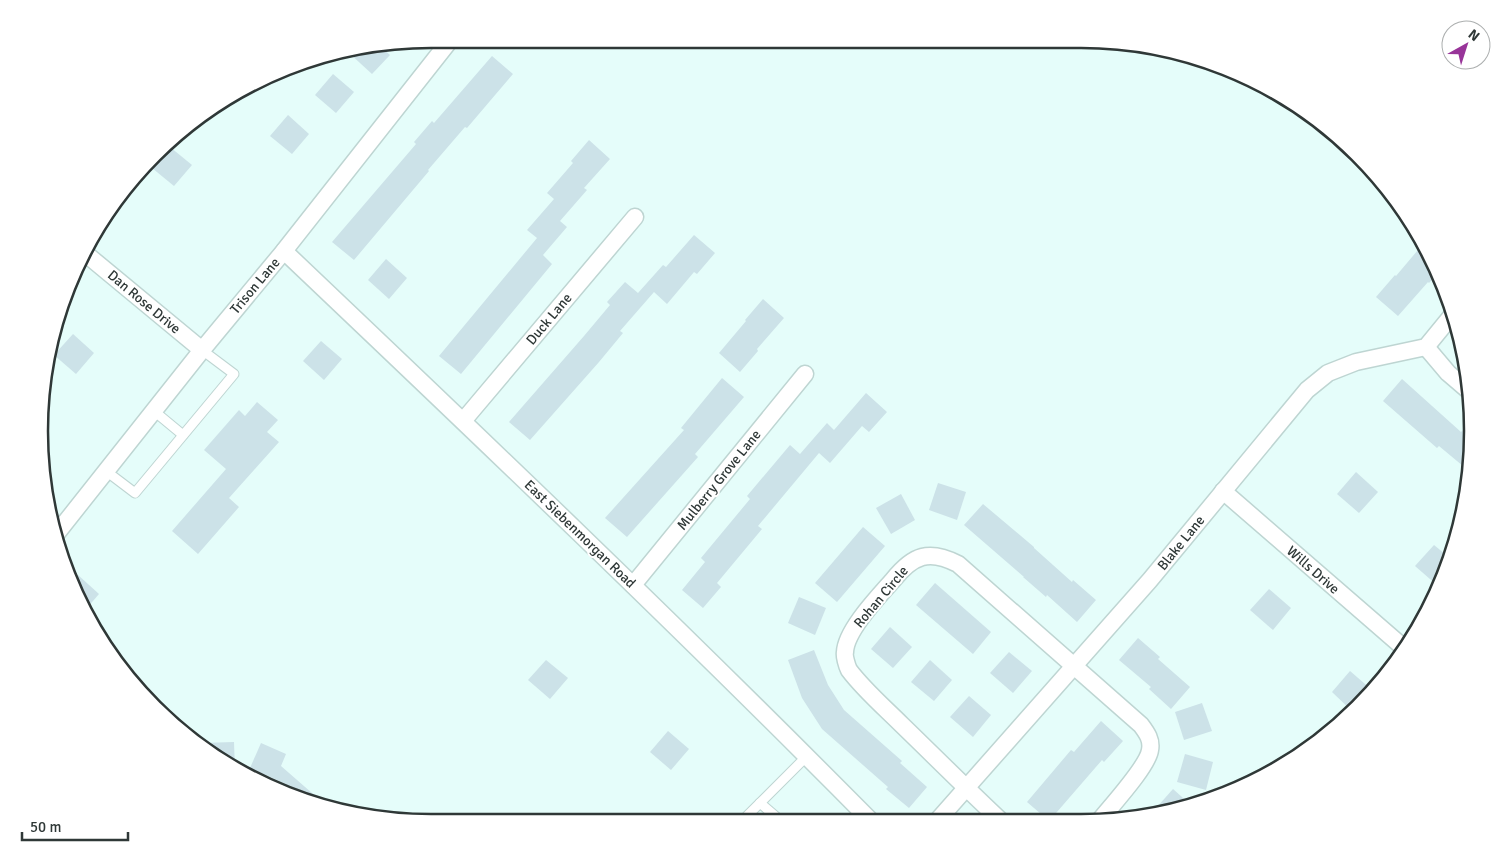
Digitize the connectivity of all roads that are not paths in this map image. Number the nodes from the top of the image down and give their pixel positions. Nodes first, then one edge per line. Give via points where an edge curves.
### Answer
1 (444, 48) edge
2 (635, 217) dead end
3 (284, 251) junction
4 (89, 257) edge
5 (1447, 321) edge
6 (1426, 347) junction
7 (202, 350) junction
8 (806, 374) dead end
9 (1460, 384) edge
10 (154, 411) junction
11 (463, 421) junction
12 (183, 435) junction
13 (106, 471) junction
14 (1223, 491) junction
15 (61, 529) edge
16 (633, 585) junction
17 (1399, 644) edge
18 (1075, 666) junction
19 (807, 756) junction
20 (967, 788) junction
21 (760, 803) junction
22 (750, 814) edge
23 (773, 814) edge
24 (864, 814) edge
25 (944, 814) edge
26 (994, 814) edge
27 (1105, 814) edge

1 - 3 street, Trison Lane
2 - 11 street, Duck Lane
3 - 7 street, Trison Lane
3 - 11 street, East Siebenmorgan Road
4 - 7 street, Dan Rose Drive
5 - 6 street
6 - 9 street
6 - 14 street, Blake Lane via 1356,362 1328,373 1307,390
7 - 10 street, Trison Lane
7 - 12 lane via 234,374
8 - 16 street, Mulberry Grove Lane
10 - 12 lane
10 - 13 street, Trison Lane
11 - 16 street, East Siebenmorgan Road
12 - 13 lane via 135,493
13 - 15 street, Trison Lane
14 - 17 street, Wills Drive
14 - 18 street, Blake Lane
16 - 19 street, East Siebenmorgan Road
18 - 20 street, Blake Lane
18 - 20 street, Rohan Circle via 958,564 928,555 912,560 899,572 849,637 845,652 848,668
18 - 27 street, Rohan Circle via 1149,735 1150,749 1146,762
19 - 21 lane
19 - 24 street, East Siebenmorgan Road
20 - 25 street, Blake Lane
20 - 26 street, Rohan Circle
21 - 22 lane
21 - 23 lane

